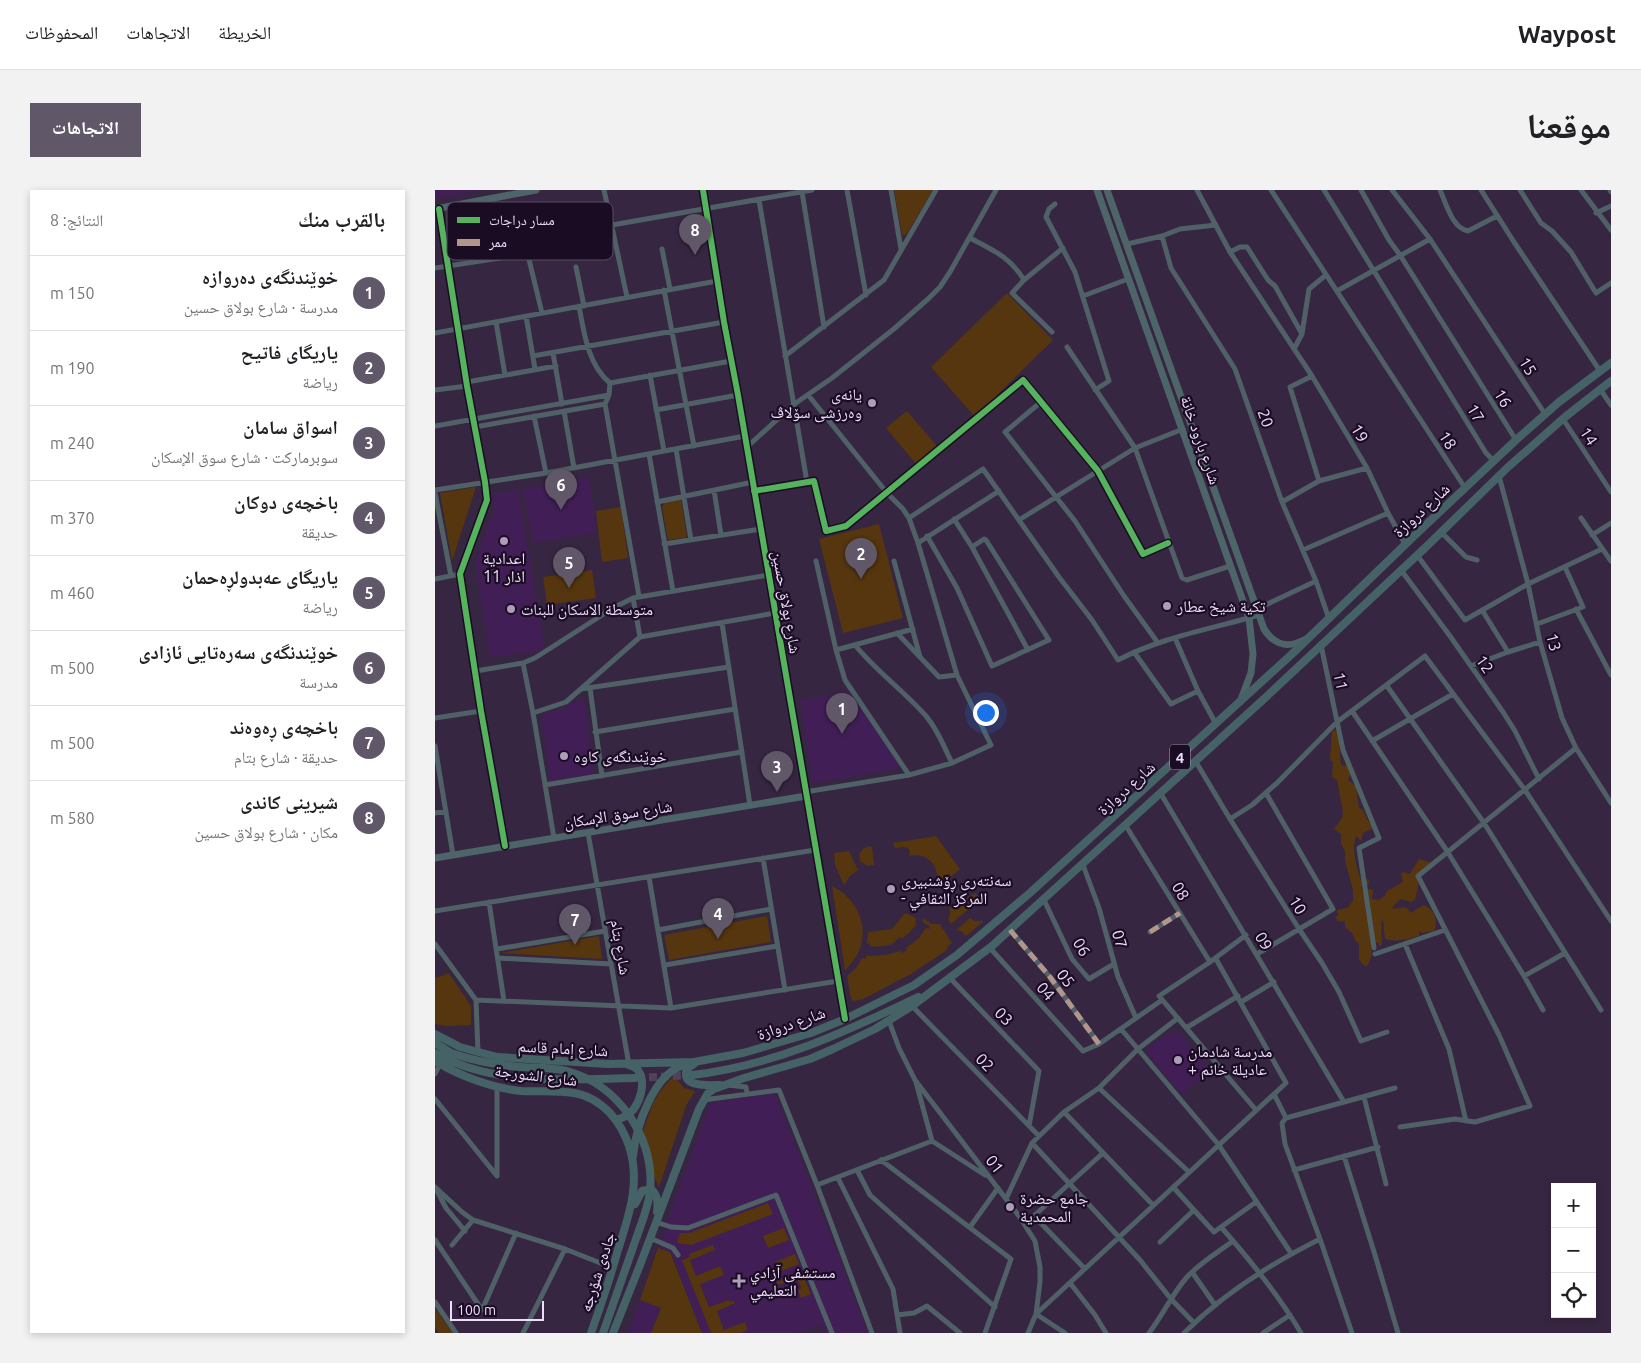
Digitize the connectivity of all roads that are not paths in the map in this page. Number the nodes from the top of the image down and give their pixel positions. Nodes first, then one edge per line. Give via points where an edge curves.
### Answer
1 (536, 190) edge
2 (703, 190) edge
3 (812, 190) edge
4 (847, 190) edge
5 (891, 190) edge
6 (936, 190) edge
7 (996, 190) edge
8 (1097, 190) edge
9 (1197, 190) edge
10 (1271, 190) edge
11 (1324, 190) edge
12 (1361, 190) edge
13 (1392, 190) edge
14 (1481, 190) edge
15 (1520, 190) edge
16 (1581, 190) edge
17 (1108, 191) edge
18 (1442, 191) edge
19 (802, 192) junction
20 (759, 200) junction
21 (473, 202) edge
22 (1055, 204) dead end
23 (1611, 206) edge
24 (437, 209) edge
25 (706, 209) junction
26 (1596, 213) junction
27 (1497, 216) junction
28 (1117, 218) junction
29 (1108, 221) junction
30 (1216, 225) junction
31 (613, 226) edge
32 (1611, 230) edge
33 (613, 231) edge
34 (1162, 236) junction
35 (970, 238) junction
36 (1430, 239) junction
37 (1127, 244) junction
38 (1063, 248) junction
39 (662, 249) dead end
40 (901, 249) junction
41 (1230, 252) junction
42 (1401, 255) junction
43 (488, 260) edge
44 (529, 260) edge
45 (448, 266) junction
46 (576, 267) dead end
47 (435, 268) edge
48 (1374, 270) junction
49 (1326, 275) junction
50 (1128, 279) junction
51 (1024, 280) junction
52 (717, 281) junction
53 (1611, 283) edge
54 (671, 289) junction
55 (664, 290) junction
56 (1337, 291) junction
57 (866, 295) junction
58 (1083, 296) junction
59 (627, 297) junction
60 (581, 306) junction
61 (542, 313) junction
62 (526, 316) junction
63 (496, 322) junction
64 (724, 322) junction
65 (824, 326) junction
66 (458, 329) junction
67 (673, 331) junction
68 (1052, 332) dead end
69 (435, 333) edge
70 (1303, 334) junction
71 (587, 346) junction
72 (1067, 347) dead end
73 (1293, 349) junction
74 (553, 352) junction
75 (533, 356) junction
76 (785, 356) junction
77 (731, 361) junction
78 (1611, 363) edge
79 (556, 366) junction
80 (535, 369) junction
81 (680, 370) junction
82 (1599, 371) junction
83 (505, 375) junction
84 (650, 375) junction
85 (1311, 376) junction
86 (1611, 381) edge
87 (610, 383) junction
88 (467, 384) junction
89 (1600, 389) junction
90 (435, 390) edge
91 (1095, 390) junction
92 (609, 395) junction
93 (738, 395) junction
94 (809, 396) junction
95 (1041, 402) junction
96 (561, 404) junction
97 (605, 404) junction
98 (686, 405) junction
99 (793, 405) junction
100 (1611, 405) edge
101 (656, 410) junction
102 (564, 411) junction
103 (1545, 414) junction
104 (534, 416) junction
105 (474, 419) junction
106 (1563, 419) junction
107 (435, 426) edge
108 (475, 426) junction
109 (1183, 429) junction
110 (745, 436) junction
111 (1516, 440) junction
112 (694, 446) junction
113 (747, 447) junction
114 (1135, 448) junction
115 (676, 449) junction
116 (664, 451) junction
117 (649, 454) junction
118 (615, 460) junction
119 (1494, 462) junction
120 (574, 468) junction
121 (1367, 468) junction
122 (1098, 471) junction
123 (546, 473) junction
124 (1499, 476) junction
125 (1319, 481) junction
126 (485, 482) junction
127 (753, 482) junction
128 (807, 482) junction
129 (1465, 488) junction
130 (713, 490) junction
131 (435, 491) edge
132 (754, 491) junction
133 (999, 491) junction
134 (1611, 492) edge
135 (887, 493) junction
136 (684, 496) junction
137 (1057, 497) junction
138 (657, 502) junction
139 (1282, 502) junction
140 (1388, 512) junction
141 (909, 518) junction
142 (1581, 518) dead end
143 (954, 519) junction
144 (1019, 520) junction
145 (1611, 523) edge
146 (441, 526) junction
147 (435, 527) edge
148 (761, 529) junction
149 (1441, 532) junction
150 (721, 535) junction
151 (1592, 535) junction
152 (927, 536) junction
153 (691, 540) junction
154 (919, 543) junction
155 (1168, 543) junction
156 (664, 544) junction
157 (1405, 544) junction
158 (972, 547) junction
159 (1602, 549) junction
160 (1303, 550) junction
161 (1417, 555) junction
162 (1477, 560) dead end
163 (816, 561) dead end
164 (895, 561) dead end
165 (1611, 561) edge
166 (1230, 566) junction
167 (1565, 567) junction
168 (1401, 570) junction
169 (460, 574) junction
170 (768, 575) junction
171 (451, 576) junction
172 (435, 579) edge
173 (1316, 581) junction
174 (1528, 584) junction
175 (673, 591) junction
176 (636, 597) junction
177 (1576, 609) junction
178 (1483, 610) junction
179 (1258, 612) junction
180 (775, 613) junction
181 (1249, 618) junction
182 (1329, 618) junction
183 (722, 623) junction
184 (1537, 624) junction
185 (913, 629) junction
186 (897, 633) junction
187 (1311, 636) junction
188 (640, 637) junction
189 (1175, 638) junction
190 (1541, 642) junction
191 (1158, 643) junction
192 (855, 645) junction
193 (1321, 645) junction
194 (836, 650) junction
195 (1028, 650) junction
196 (1134, 652) junction
197 (1508, 652) junction
198 (920, 657) junction
199 (523, 663) junction
200 (1471, 666) junction
201 (729, 667) junction
202 (476, 671) junction
203 (957, 675) junction
204 (1611, 675) edge
205 (1387, 686) junction
206 (590, 688) junction
207 (581, 689) junction
208 (1199, 691) junction
209 (1453, 694) junction
210 (1240, 702) junction
211 (735, 709) junction
212 (1352, 711) junction
213 (481, 712) junction
214 (533, 714) junction
215 (435, 718) edge
216 (1411, 719) junction
217 (1337, 722) junction
218 (1216, 724) junction
219 (595, 732) junction
220 (1372, 741) junction
221 (435, 746) edge
222 (1576, 748) junction
223 (742, 752) junction
224 (1196, 762) junction
225 (952, 763) junction
226 (909, 775) junction
227 (602, 776) junction
228 (1160, 776) junction
229 (1539, 779) junction
230 (545, 785) junction
231 (1170, 786) junction
232 (1525, 790) junction
233 (1266, 793) junction
234 (805, 794) junction
235 (1161, 794) junction
236 (1610, 800) edge
237 (750, 805) junction
238 (446, 811) junction
239 (435, 813) edge
240 (1230, 820) junction
241 (1484, 823) junction
242 (1126, 826) junction
243 (588, 833) junction
244 (554, 838) junction
245 (505, 846) junction
246 (815, 850) junction
247 (1447, 851) junction
248 (453, 855) junction
249 (435, 858) edge
250 (763, 858) junction
251 (1083, 865) junction
252 (649, 876) junction
253 (597, 885) junction
254 (1044, 900) junction
255 (489, 902) junction
256 (1611, 905) edge
257 (1604, 908) junction
258 (771, 909) junction
259 (435, 911) edge
260 (1180, 913) junction
261 (1611, 921) edge
262 (1299, 929) junction
263 (658, 930) junction
264 (1010, 930) junction
265 (1445, 930) junction
266 (605, 931) junction
267 (1150, 932) dead end
268 (1246, 936) junction
269 (435, 944) edge
270 (1405, 944) junction
271 (777, 946) junction
272 (990, 948) junction
273 (497, 949) junction
274 (1565, 953) junction
275 (1257, 954) junction
276 (498, 958) junction
277 (1216, 959) junction
278 (1210, 962) junction
279 (611, 964) junction
280 (665, 964) junction
281 (1115, 964) junction
282 (1524, 976) junction
283 (950, 978) junction
284 (837, 981) junction
285 (1274, 982) junction
286 (785, 990) junction
287 (930, 991) junction
288 (1238, 996) junction
289 (476, 1000) junction
290 (1162, 1000) junction
291 (504, 1001) junction
292 (1241, 1002) junction
293 (912, 1006) junction
294 (619, 1007) junction
295 (671, 1008) junction
296 (1543, 1010) dead end
297 (1601, 1010) dead end
298 (1136, 1018) junction
299 (1178, 1018) junction
300 (845, 1019) junction
301 (889, 1021) junction
302 (1186, 1028) junction
303 (1121, 1029) junction
304 (1387, 1032) dead end
305 (435, 1034) edge
306 (435, 1043) edge
307 (1099, 1044) junction
308 (1138, 1049) junction
309 (435, 1053) edge
310 (478, 1053) junction
311 (708, 1060) junction
312 (694, 1062) junction
313 (437, 1063) edge
314 (629, 1064) junction
315 (435, 1074) edge
316 (692, 1075) tunnel mouth
317 (635, 1078) tunnel mouth
318 (915, 1080) junction
319 (728, 1085) junction
320 (497, 1087) junction
321 (1099, 1088) junction
322 (1395, 1088) dead end
323 (747, 1094) junction
324 (1274, 1094) junction
325 (706, 1097) junction
326 (1364, 1097) junction
327 (435, 1099) edge
328 (1344, 1102) junction
329 (1256, 1110) junction
330 (1064, 1112) junction
331 (1286, 1118) junction
332 (615, 1120) junction
333 (1466, 1121) junction
334 (1029, 1126) junction
335 (1400, 1127) dead end
336 (1039, 1136) junction
337 (932, 1141) junction
338 (1032, 1142) junction
339 (1218, 1144) junction
340 (1378, 1147) junction
341 (1103, 1153) junction
342 (1343, 1156) junction
343 (881, 1160) junction
344 (633, 1162) junction
345 (857, 1170) junction
346 (1294, 1170) junction
347 (1189, 1172) junction
348 (838, 1178) junction
349 (990, 1178) junction
350 (1069, 1184) junction
351 (1386, 1184) dead end
352 (817, 1185) junction
353 (1173, 1187) junction
354 (435, 1188) edge
355 (998, 1188) junction
356 (1007, 1199) junction
357 (1256, 1202) junction
358 (1153, 1205) junction
359 (1194, 1210) junction
360 (1034, 1216) junction
361 (628, 1219) junction
362 (473, 1220) junction
363 (655, 1223) junction
364 (1025, 1224) junction
365 (970, 1227) junction
366 (1221, 1227) junction
367 (465, 1231) junction
368 (516, 1233) junction
369 (650, 1238) junction
370 (1119, 1238) junction
371 (1321, 1239) junction
372 (435, 1240) edge
373 (1233, 1241) junction
374 (1160, 1242) dead end
375 (452, 1245) dead end
376 (565, 1249) junction
377 (1291, 1253) junction
378 (678, 1255) dead end
379 (613, 1268) junction
380 (1085, 1269) junction
381 (1192, 1272) junction
382 (1260, 1274) junction
383 (1070, 1283) junction
384 (1171, 1299) junction
385 (435, 1302) edge
386 (1215, 1305) junction
387 (995, 1307) junction
388 (1036, 1314) junction
389 (897, 1315) junction
390 (1291, 1315) junction
391 (1194, 1323) junction
392 (456, 1333) edge
393 (523, 1333) edge
394 (591, 1333) edge
395 (603, 1333) edge
396 (613, 1333) edge
397 (832, 1333) edge
398 (872, 1333) edge
399 (899, 1333) edge
400 (960, 1333) edge
401 (985, 1333) edge
402 (1027, 1333) edge
403 (1065, 1333) edge
404 (1106, 1333) edge
405 (1149, 1333) edge
406 (1184, 1333) edge
407 (1263, 1333) edge
408 (1301, 1333) edge
409 (1352, 1333) edge
410 (1398, 1333) edge

1 - 21 street
2 - 25 street, شارع بولاق حسين
3 - 19 street
4 - 57 street
5 - 40 street
6 - 40 street
7 - 35 street
8 - 29 street, شارع بارود خانة
9 - 30 street, 19
10 - 49 street, 18
11 - 48 street, 17
12 - 42 street, 16
13 - 36 street, 15
14 - 27 street
15 - 53 street via 1541,223 1571,252 1596,293
16 - 26 street
17 - 28 street, شارع بارود خانة
18 - 27 street via 1455,222 1463,230 1468,231
19 - 20 street
19 - 65 street
20 - 25 street
20 - 76 street
22 - 38 street via 1046,217
23 - 26 street
24 - 45 street
25 - 31 street
25 - 52 street, شارع بولاق حسين
26 - 32 street
27 - 82 street
28 - 29 street
28 - 37 street, شارع بارود خانة
29 - 50 street, شارع بارود خانة
30 - 34 street via 1180,229
30 - 41 street, 19
33 - 59 street
34 - 37 street
34 - 139 street, 20 via 1171,268 1235,369
35 - 51 street via 1006,258
35 - 94 street via 950,272 928,299
36 - 42 street
36 - 103 street, 15
37 - 179 street, شارع بارود خانة
38 - 51 street
38 - 58 street
39 - 54 street
40 - 57 street via 884,280
41 - 70 street via 1247,247
41 - 73 street, 19
42 - 48 street
42 - 111 street, 16
43 - 45 street
44 - 61 street
45 - 47 street
45 - 66 street
46 - 60 street
48 - 56 street
48 - 119 street, 17
49 - 56 street, 18
49 - 70 street via 1309,290
50 - 58 street
50 - 109 street, شارع بارود خانة
51 - 68 street via 1012,293
52 - 54 street
52 - 64 street, شارع بولاق حسين
54 - 55 street
55 - 59 street
55 - 67 street
56 - 129 street, 18
57 - 65 street
58 - 91 street via 1109,381
59 - 60 street
60 - 61 street
60 - 71 street
61 - 62 street
62 - 63 street
62 - 75 street
63 - 66 street
63 - 83 street
64 - 67 street
64 - 77 street, شارع بولاق حسين
65 - 76 street
66 - 69 street
66 - 88 street
67 - 71 street
67 - 81 street
70 - 73 street
71 - 74 street
71 - 87 street
72 - 91 street
73 - 85 street, 19
74 - 75 street
74 - 79 street
75 - 80 street
76 - 99 street
77 - 81 street
77 - 93 street, شارع بولاق حسين
78 - 82 main road, شارع دروازة / 4
79 - 80 street
79 - 96 street
80 - 83 street
81 - 84 street
81 - 98 street
82 - 103 main road, شارع دروازة / 4
83 - 88 street
84 - 87 street
84 - 101 street
85 - 121 street, 19
85 - 125 street via 1290,387
86 - 89 main road, شارع دروازة / 4
87 - 92 street
88 - 90 street
88 - 105 street
89 - 100 street
89 - 106 main road, شارع دروازة / 4
91 - 114 street
92 - 96 street
92 - 97 street
93 - 98 street
93 - 110 street, شارع بولاق حسين
94 - 99 street
94 - 135 street
95 - 122 street
95 - 135 street via 1023,380
95 - 137 street via 1005,432
96 - 105 street
97 - 102 street
97 - 118 street
98 - 101 street
98 - 112 street
99 - 113 street
99 - 128 street
101 - 116 street
102 - 104 street
102 - 120 street
103 - 111 main road, شارع دروازة / 4
104 - 108 street
104 - 123 street
105 - 107 street
105 - 108 street
106 - 124 main road, شارع دروازة / 4
106 - 134 street, 14
108 - 126 street
109 - 114 street
109 - 166 street, شارع بارود خانة
110 - 112 street
110 - 113 street, شارع بولاق حسين
111 - 119 main road, شارع دروازة / 4
112 - 115 street
113 - 127 street, شارع بولاق حسين
114 - 122 street
114 - 155 street
115 - 116 street
115 - 136 street
116 - 117 street
117 - 118 street
117 - 138 street
118 - 120 street
118 - 176 street
119 - 129 main road, شارع دروازة / 4
120 - 123 street
121 - 125 street
121 - 140 street, 19
122 - 137 street
122 - 155 street via 1143,554
123 - 126 street
124 - 149 main road, شارع دروازة / 4
124 - 174 street, 13
125 - 139 street
126 - 131 street
126 - 169 street via 487,500
127 - 130 street
127 - 132 street, شارع بولاق حسين
128 - 132 street
128 - 135 street via 814,481 826,531 847,526
129 - 157 main road, شارع دروازة / 4
130 - 136 street
130 - 150 street
131 - 146 street
132 - 148 street, شارع بولاق حسين
133 - 141 street via 985,471 980,470
133 - 143 street
133 - 144 street
135 - 141 street
136 - 138 street
136 - 153 street
137 - 144 street
137 - 191 street
138 - 156 street
139 - 160 street, 20
140 - 157 street, 19
140 - 160 street
141 - 154 street
142 - 151 street
143 - 152 street
143 - 158 street
144 - 196 street via 1118,660
145 - 151 street
146 - 147 street
146 - 171 street
148 - 150 street
148 - 170 street, شارع بولاق حسين
149 - 161 main road, شارع دروازة / 4
149 - 162 street via 1466,558
150 - 153 street
151 - 159 street
152 - 154 street
152 - 195 street via 957,588 993,666
153 - 156 street
154 - 203 street
155 - 166 street via 1181,578
156 - 175 street
157 - 182 main road, شارع دروازة / 4
158 - 195 street
158 - 195 street via 986,540 1049,640
159 - 165 street
159 - 167 street
160 - 173 street, 20
161 - 168 main road, شارع دروازة / 4
161 - 178 street via 1465,620
163 - 194 street
164 - 185 street
166 - 181 street, شارع بارود خانة
167 - 174 street
167 - 177 street via 1583,607
168 - 193 main road, شارع دروازة / 4
168 - 200 street, 12
169 - 171 street
169 - 202 street
170 - 175 street
170 - 180 street, شارع بولاق حسين
171 - 172 street
173 - 179 street
173 - 182 street, 20
174 - 178 street
174 - 184 street, 13
175 - 176 street
176 - 188 street
176 - 199 street
177 - 184 street
177 - 204 street
178 - 197 street
179 - 181 street
179 - 187 street, شارع بارود خانة via 1264,629 1276,642 1292,644
180 - 183 street
180 - 234 street, شارع بولاق حسين
181 - 189 street
181 - 210 street, شارع بارود خانة via 1253,654 1251,673
182 - 187 main road, شارع دروازة / 4
183 - 188 street
183 - 201 street
184 - 190 street, 13
185 - 186 street
185 - 198 street
186 - 192 street
186 - 198 street
187 - 210 main road, شارع دروازة / 4
188 - 207 street
189 - 191 street
189 - 208 street
190 - 197 street
190 - 222 street, 13 via 1562,718
191 - 196 street
192 - 194 street
192 - 225 street via 926,717 938,733
193 - 217 street, 11
193 - 224 main road, شارع دروازة / 4
194 - 226 street via 845,680
196 - 208 street via 1171,704
197 - 200 street
198 - 203 street via 939,677
199 - 202 street
199 - 214 street
200 - 229 street, 12 via 1515,731
201 - 206 street
201 - 211 street
202 - 213 street
203 - 225 street via 991,745
205 - 209 street via 1425,656
205 - 212 street
205 - 216 street
206 - 207 street
206 - 219 street
207 - 214 street via 566,702
208 - 218 street
209 - 216 street
209 - 232 street
210 - 218 main road, شارع دروازة / 4
211 - 219 street
211 - 223 street
212 - 217 street
212 - 220 street
213 - 215 street
213 - 245 street
214 - 230 street
216 - 220 street
216 - 241 street
217 - 233 street
217 - 270 street, 11 via 1343,750 1379,838 1359,848 1375,951
218 - 228 main road, شارع دروازة / 4
219 - 227 street
220 - 247 street
221 - 238 street
222 - 229 street
222 - 236 street, 13
223 - 227 street
223 - 237 street
224 - 231 main road, شارع دروازة / 4
224 - 240 street, 10
225 - 226 street
226 - 234 street
227 - 230 street
228 - 231 main road
228 - 300 main road, شارع دروازة / 4 via 957,955 914,985
229 - 232 street
230 - 244 street
231 - 235 main road, شارع دروازة / 4
232 - 241 street
232 - 257 street
233 - 240 street
233 - 262 street via 1333,909
234 - 237 street, شارع سوق الإسكان
234 - 246 street, شارع بولاق حسين
235 - 242 main road, شارع دروازة / 4
235 - 268 street, 09
237 - 243 street, شارع سوق الإسكان
238 - 239 street
238 - 248 street
240 - 262 street, 10
241 - 247 street
241 - 274 street
242 - 251 main road, شارع دروازة / 4
242 - 260 street, 08
243 - 244 street, شارع سوق الإسكان
243 - 253 street, شارع بتام
244 - 245 street, شارع سوق الإسكان
245 - 248 street, شارع سوق الإسكان
246 - 250 street
246 - 284 street, شارع بولاق حسين
247 - 265 street via 1418,876
247 - 282 street
248 - 249 street, شارع سوق الإسكان
250 - 252 street
250 - 258 street
251 - 254 main road, شارع دروازة / 4
251 - 281 street, 07
252 - 253 street
252 - 263 street
253 - 255 street
253 - 266 street, شارع بتام
254 - 264 main road, شارع دروازة / 4
254 - 281 street, 06 via 1072,958 1089,979
255 - 259 street
255 - 273 street
256 - 257 street
257 - 261 street
258 - 263 street
258 - 271 street
260 - 267 street
260 - 278 street, 08
262 - 275 street
262 - 304 street, 10 via 1339,992 1361,1041
263 - 280 street
264 - 272 main road, شارع دروازة / 4
264 - 307 street, 05 via 1050,977
265 - 270 street
265 - 333 street via 1499,1035 1530,1106 1475,1122
266 - 273 street
266 - 279 street, شارع بتام
268 - 275 street, 09
268 - 277 street
269 - 289 street
270 - 333 street via 1449,1049
271 - 280 street
271 - 286 street
272 - 283 main road, شارع دروازة / 4
272 - 307 street, 04 via 1083,1051
273 - 276 street
274 - 282 street
274 - 297 street
275 - 285 street, 09
276 - 279 street
276 - 291 street
277 - 278 street
277 - 288 street
278 - 290 street via 1159,996
279 - 294 street, شارع بتام
280 - 295 street
281 - 298 street, 07
282 - 296 street
283 - 287 main road, شارع دروازة / 4
283 - 334 street, 03 via 1039,1071
284 - 286 street
284 - 300 street, شارع بولاق حسين
285 - 292 street
285 - 328 street, 09
286 - 295 street
287 - 293 main road
287 - 316 main road via 791,1053
288 - 292 street
288 - 302 street
289 - 291 street
289 - 310 street
290 - 298 street
290 - 299 street
291 - 294 street
292 - 324 street via 1286,1083
293 - 301 main road
293 - 334 street, 02
294 - 295 street
294 - 314 street, شارع بتام
298 - 303 street
299 - 302 street
299 - 308 street
300 - 311 main road, شارع دروازة / 4 via 789,1041
301 - 318 street, 01
301 - 319 main road via 833,1050
302 - 329 street
303 - 307 street
303 - 308 street
305 - 310 main road, شارع إمام قاسم
306 - 395 main road, bridge via 451,1053 472,1059 567,1071 594,1083 615,1099 637,1127 649,1162 650,1193
308 - 321 street
308 - 339 street
309 - 317 main road via 465,1066 508,1076
310 - 314 main road, شارع إمام قاسم via 520,1059
311 - 312 main road, شارع دروازة / 4
311 - 319 main road via 689,1067 688,1079 700,1085
312 - 314 main road, شارع إمام قاسم
312 - 344 main road via 673,1070 656,1090 637,1132
313 - 315 street
313 - 320 main road, شارع الشورجة
314 - 332 main road via 640,1074 637,1104 626,1116
318 - 337 street
318 - 349 street, 01
319 - 323 street via 746,1088
319 - 325 main road via 714,1089
320 - 327 street via 497,1176
320 - 332 main road, شارع الشورجة via 579,1094 593,1100
321 - 330 street
321 - 347 street
322 - 326 street
323 - 325 street
323 - 352 street via 779,1090
324 - 329 street
324 - 331 street
325 - 363 main road
326 - 328 street
326 - 340 street
328 - 331 street
329 - 339 street
330 - 336 street
330 - 341 street
331 - 346 street via 1282,1123 1283,1136
332 - 344 main road, شارع الشورجة via 626,1138
333 - 335 street via 1455,1119
334 - 336 street, 02
336 - 338 street
337 - 343 street
337 - 349 street
338 - 350 street
338 - 356 street
339 - 347 street
339 - 357 street
340 - 342 street
340 - 351 street
341 - 350 street
341 - 358 street
342 - 346 street
342 - 410 street
343 - 345 street
343 - 365 street
344 - 361 main road, شارع الشورجة via 634,1189
345 - 348 street
345 - 387 street via 870,1195
346 - 371 street
347 - 353 street
348 - 352 street
348 - 389 street via 893,1289
349 - 355 street, 01
350 - 360 street
350 - 370 street
352 - 398 street
353 - 358 street
353 - 359 street
354 - 362 street
354 - 367 street
355 - 356 street, 01
355 - 365 street
356 - 364 street, 01
357 - 366 street
357 - 377 street
358 - 370 street
359 - 366 street via 1214,1232
359 - 374 street
360 - 364 street
360 - 380 street
361 - 363 main road via 640,1194 649,1189 657,1199
361 - 379 main road, جادەی شۆرجە
362 - 367 street
362 - 368 street
363 - 369 main road
363 - 397 street via 688,1228 776,1195
364 - 388 street, 01 via 1035,1241 1040,1267
365 - 387 street via 1011,1259
366 - 373 street
367 - 375 street
368 - 372 street via 482,1310
368 - 376 street
369 - 378 street via 673,1248
369 - 396 main road
370 - 380 street
370 - 384 street
371 - 377 street
371 - 409 street
373 - 381 street
373 - 382 street
376 - 379 street
376 - 393 street
377 - 382 street
379 - 394 main road, جادەی شۆرجە
380 - 383 street
381 - 384 street
381 - 386 street
382 - 386 street
382 - 390 street
383 - 388 street
383 - 404 street
384 - 391 street
384 - 405 street
385 - 392 street
386 - 391 street
387 - 401 street
388 - 402 street, 01
388 - 403 street
389 - 399 street
389 - 400 street via 914,1313 927,1306
390 - 407 street
390 - 408 street
391 - 406 street

